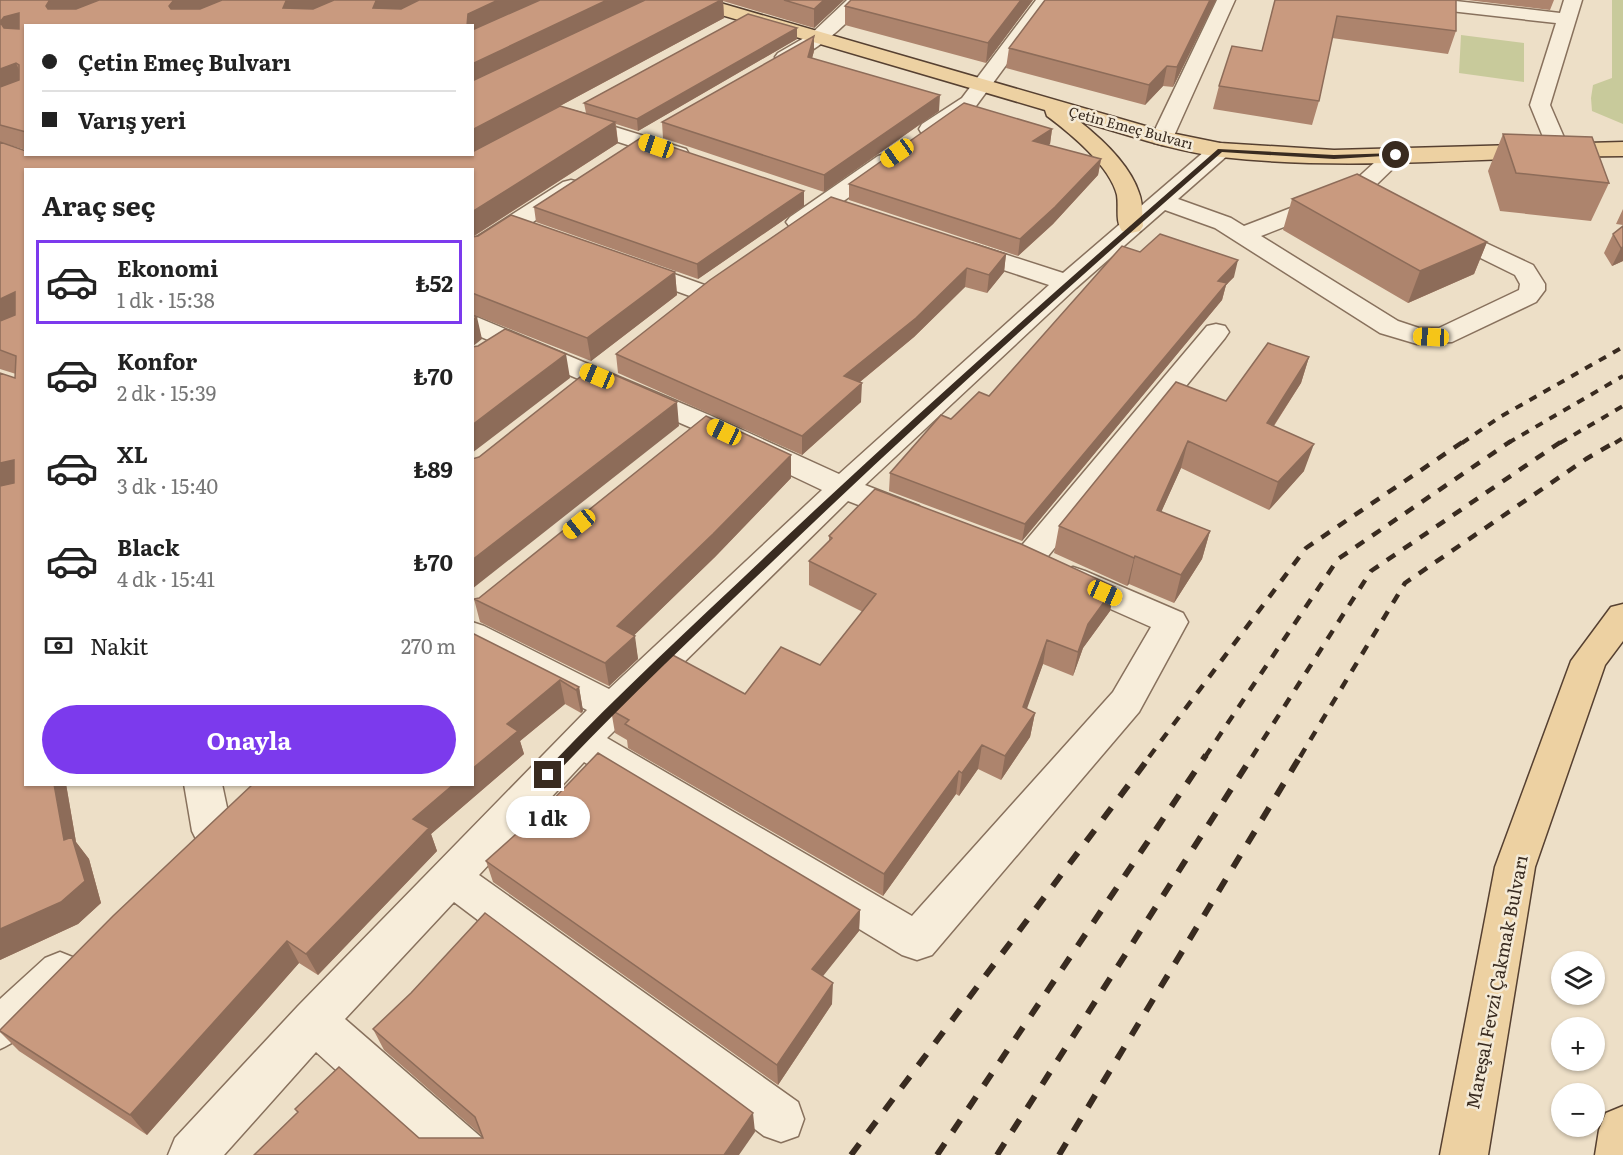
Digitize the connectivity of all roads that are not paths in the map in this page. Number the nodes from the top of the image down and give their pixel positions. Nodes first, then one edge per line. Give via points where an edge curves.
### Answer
1 (858, 0) edge
2 (1045, 0) edge
3 (1226, 0) edge
4 (1397, 0) edge
5 (701, 1) edge
6 (1570, 10) edge
7 (745, 17) junction
8 (725, 28) edge
9 (818, 38) junction
10 (768, 66) edge
11 (984, 85) junction
12 (1034, 100) junction
13 (580, 105) dead end
14 (1162, 138) junction
15 (1558, 149) junction
16 (1221, 150) junction
17 (1623, 150) edge
18 (1396, 155) junction
19 (700, 162) edge
20 (592, 173) edge
21 (1359, 189) junction
22 (1161, 201) junction
23 (1131, 226) junction
24 (780, 234) edge
25 (1242, 235) junction
26 (946, 243) edge
27 (474, 250) edge
28 (613, 260) edge
29 (1067, 283) junction
30 (701, 292) edge
31 (474, 324) edge
32 (1216, 332) dead end
33 (507, 338) junction
34 (481, 355) edge
35 (704, 423) junction
36 (676, 446) edge
37 (843, 488) junction
38 (931, 521) edge
39 (1623, 616) edge
40 (474, 636) edge
41 (612, 707) junction
42 (581, 741) junction
43 (203, 786) edge
44 (244, 800) edge
45 (451, 877) junction
46 (85, 949) edge
47 (314, 1021) junction
48 (0, 1028) edge
49 (781, 1119) dead end
50 (1623, 1130) edge
51 (192, 1155) edge
52 (465, 1155) edge
53 (1464, 1155) edge
54 (1619, 1155) edge

1 - 9 street
2 - 11 street
3 - 14 street
4 - 6 street
5 - 7 main road, Çetin Emeç Bulvarı
6 - 15 street via 1540,105
7 - 8 street
7 - 9 main road, Çetin Emeç Bulvarı
9 - 10 street
9 - 11 main road, Çetin Emeç Bulvarı
11 - 12 main road, Çetin Emeç Bulvarı
11 - 24 street via 969,102
12 - 14 main road, Çetin Emeç Bulvarı
12 - 23 main road via 1061,116 1111,165 1127,192
13 - 19 street via 555,119 640,141
14 - 16 main road, Çetin Emeç Bulvarı
15 - 17 main road, Çetin Emeç Bulvarı
15 - 18 main road, Çetin Emeç Bulvarı
16 - 18 main road, Çetin Emeç Bulvarı via 1334,157
16 - 22 street
18 - 21 street
20 - 27 street via 525,229
21 - 25 street
21 - 25 street via 1524,270 1534,284 1532,291 1527,297 1443,336 1417,336 1389,327
22 - 23 street
22 - 25 street via 1223,223
23 - 29 street
26 - 29 street
28 - 30 street
29 - 37 street
31 - 33 street
32 - 42 street via 1013,552 1171,622 1126,702 917,941
33 - 34 street
33 - 35 street
35 - 36 street
35 - 37 street
37 - 38 street
37 - 41 street
39 - 53 main road, Mareşal Fevzi Çakmak Bulvarı via 1589,661 1515,867
40 - 41 street
41 - 42 street
42 - 45 street
43 - 44 street via 199,843
45 - 47 street
45 - 49 street
46 - 48 street
47 - 51 street
47 - 52 street
50 - 54 main road

